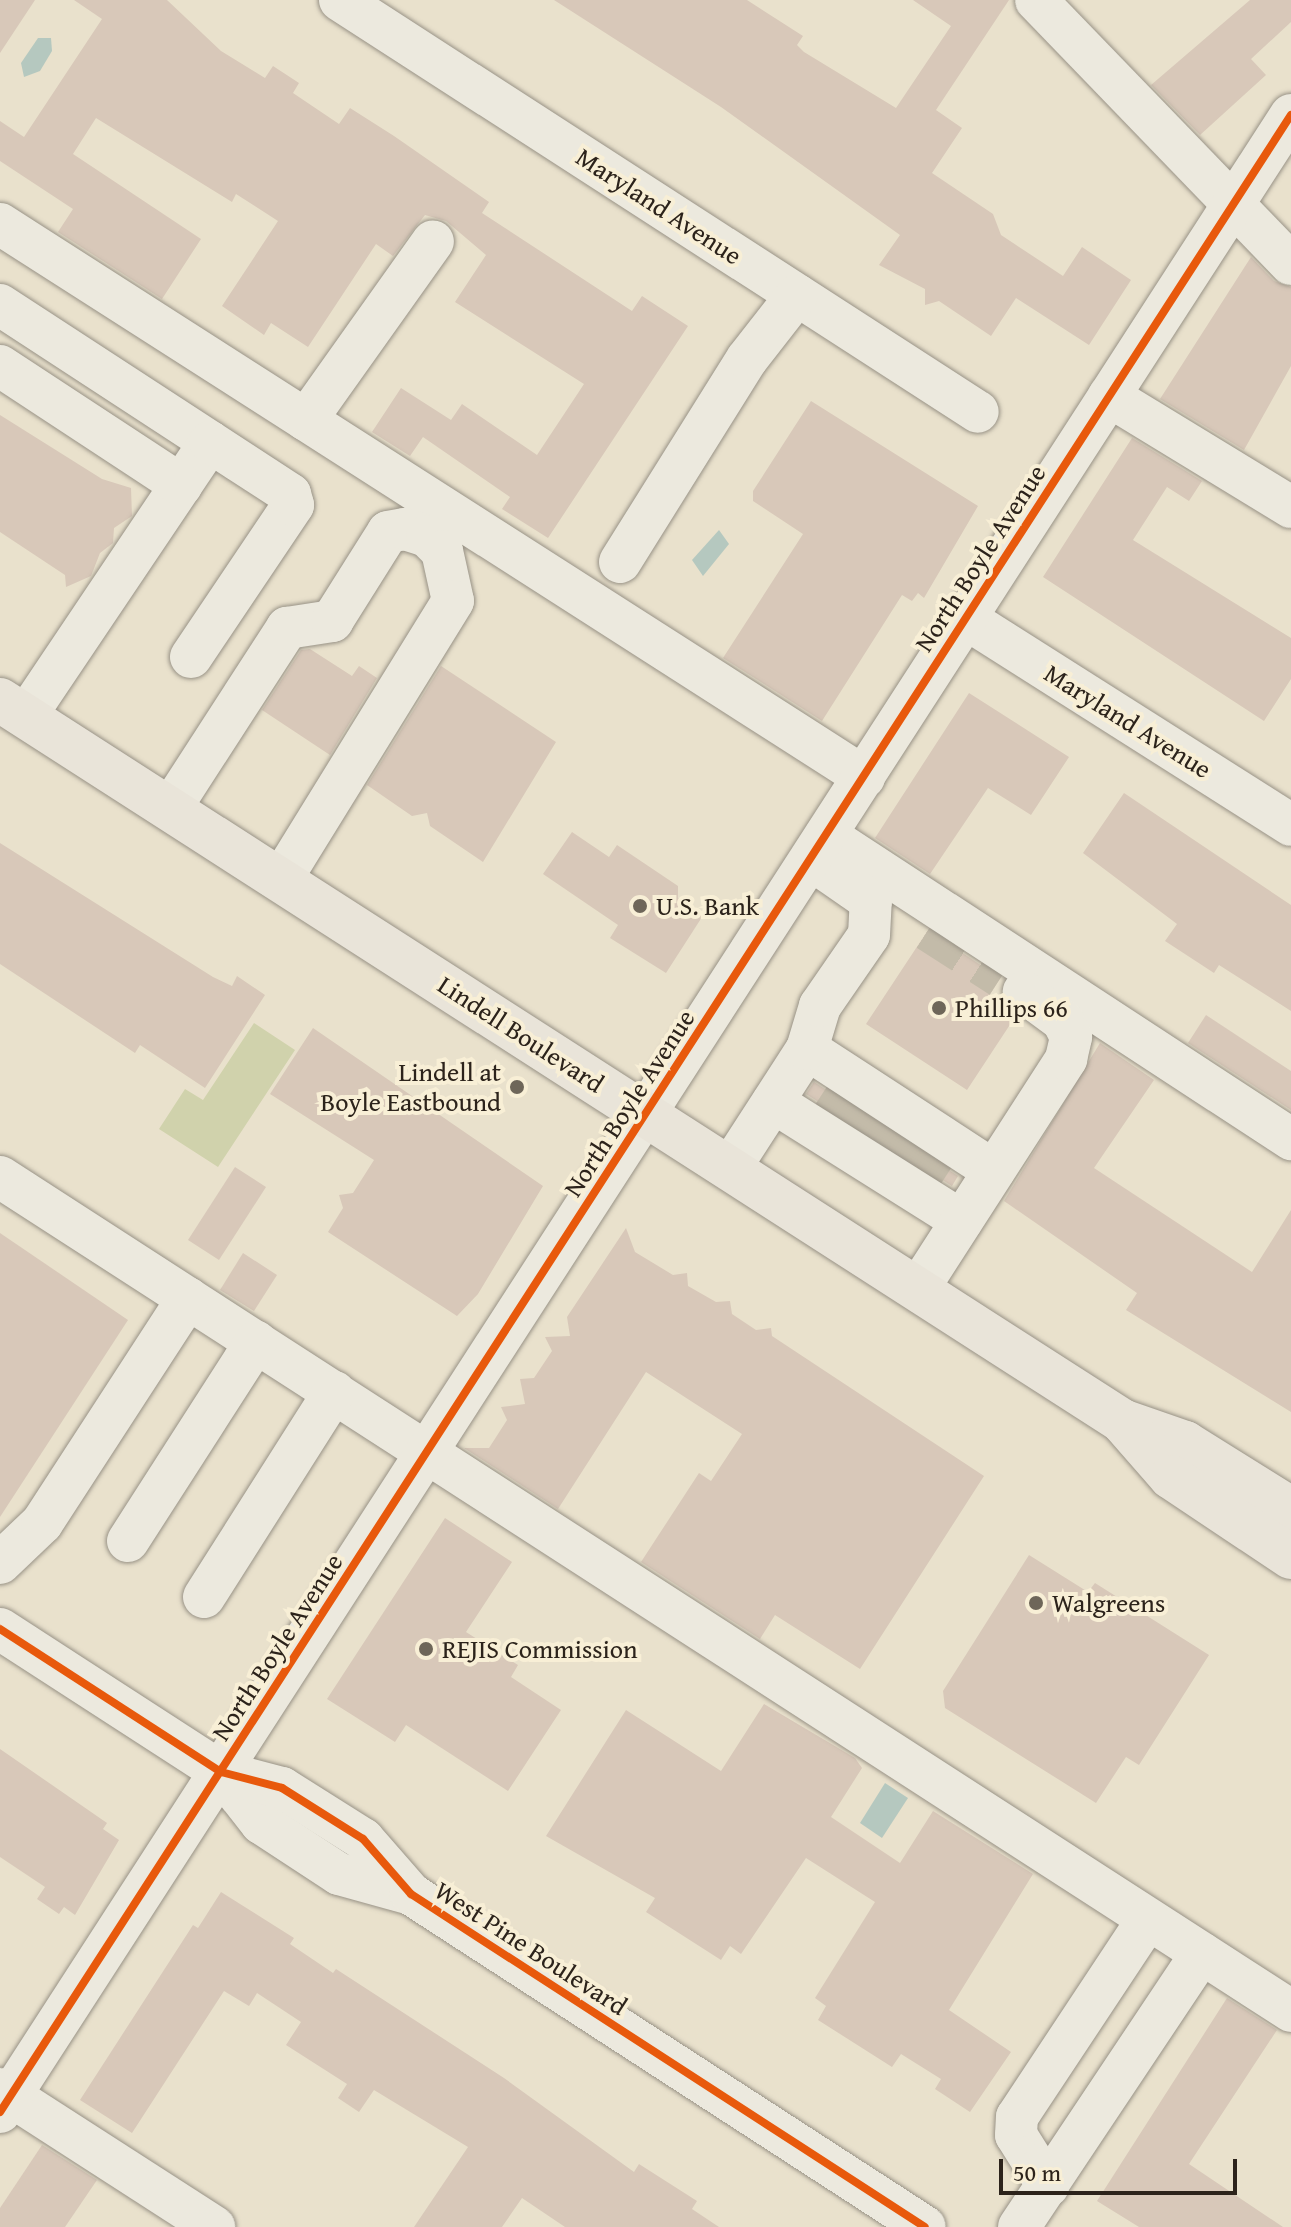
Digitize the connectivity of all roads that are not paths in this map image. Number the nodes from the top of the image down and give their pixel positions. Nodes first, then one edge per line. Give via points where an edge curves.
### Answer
1 (340, 0) edge
2 (1036, 0) edge
3 (1291, 115) edge
4 (1232, 205) junction
5 (0, 224) edge
6 (433, 241) dead end
7 (1291, 264) edge
8 (797, 295) junction
9 (0, 305) edge
10 (0, 366) edge
11 (1109, 396) junction
12 (978, 412) dead end
13 (306, 420) junction
14 (210, 442) junction
15 (181, 485) junction
16 (1291, 507) edge
17 (620, 562) dead end
18 (965, 618) junction
19 (191, 657) dead end
20 (13, 708) edge
21 (864, 777) junction
22 (170, 809) junction
23 (1291, 825) edge
24 (818, 847) junction
25 (281, 879) junction
26 (871, 901) junction
27 (928, 930) tunnel mouth
28 (1001, 977) tunnel mouth
29 (807, 1049) junction
30 (773, 1102) junction
31 (647, 1114) junction
32 (883, 1136) junction
33 (1291, 1139) edge
34 (730, 1168) junction
35 (994, 1171) junction
36 (0, 1177) edge
37 (962, 1221) junction
38 (918, 1289) junction
39 (188, 1298) junction
40 (256, 1342) junction
41 (334, 1392) junction
42 (1122, 1421) junction
43 (428, 1451) junction
44 (1291, 1509) edge
45 (128, 1541) dead end
46 (1291, 1557) edge
47 (0, 1563) edge
48 (204, 1597) dead end
49 (0, 1629) edge
50 (221, 1772) junction
51 (1148, 1919) junction
52 (1202, 1953) junction
53 (1291, 2011) edge
54 (4, 2099) edge
55 (1048, 2186) junction
56 (214, 2227) edge
57 (925, 2227) edge
58 (1019, 2227) edge

1 - 8 street, Maryland Avenue
2 - 4 street
3 - 4 street, North Boyle Avenue
4 - 7 street
4 - 11 street, North Boyle Avenue
5 - 13 street
6 - 13 street
8 - 12 street, Maryland Avenue
8 - 17 street via 747,359
9 - 14 street
10 - 15 street
11 - 16 street
11 - 18 street, North Boyle Avenue
13 - 21 street
14 - 15 street
14 - 19 street via 290,494 293,505
15 - 20 street
18 - 21 street, North Boyle Avenue
18 - 23 street, Maryland Avenue
20 - 22 main road, Lindell Boulevard
21 - 24 street, North Boyle Avenue
22 - 25 main road, Lindell Boulevard
22 - 25 street via 287,628 332,621 388,532 405,529 427,536 442,551 453,601
24 - 26 street
24 - 31 street, North Boyle Avenue
24 - 33 street
25 - 31 main road, Lindell Boulevard
26 - 27 street
26 - 29 street via 869,935 820,1006
28 - 35 street via 1063,1021 1071,1037 1066,1059
29 - 30 street
29 - 32 street
30 - 32 street
30 - 34 street
31 - 34 main road, Lindell Boulevard
31 - 43 street, North Boyle Avenue
32 - 35 street
32 - 37 street
34 - 38 main road, Lindell Boulevard
35 - 37 street
36 - 39 street
37 - 38 street
38 - 42 main road, Lindell Boulevard
39 - 40 street
39 - 47 street via 42,1523
40 - 41 street
40 - 45 street
41 - 43 street
41 - 48 street
42 - 44 main road, Lindell Boulevard via 1185,1443
42 - 46 main road, Lindell Boulevard via 1171,1477
43 - 50 street, North Boyle Avenue
43 - 51 street
49 - 50 street, West Pine Boulevard
50 - 54 street, North Boyle Avenue
50 - 57 street, West Pine Boulevard via 282,1788 363,1839 411,1894
51 - 52 street
51 - 55 street via 1017,2117 1016,2135
52 - 53 street
52 - 55 street
54 - 56 street
55 - 58 street

